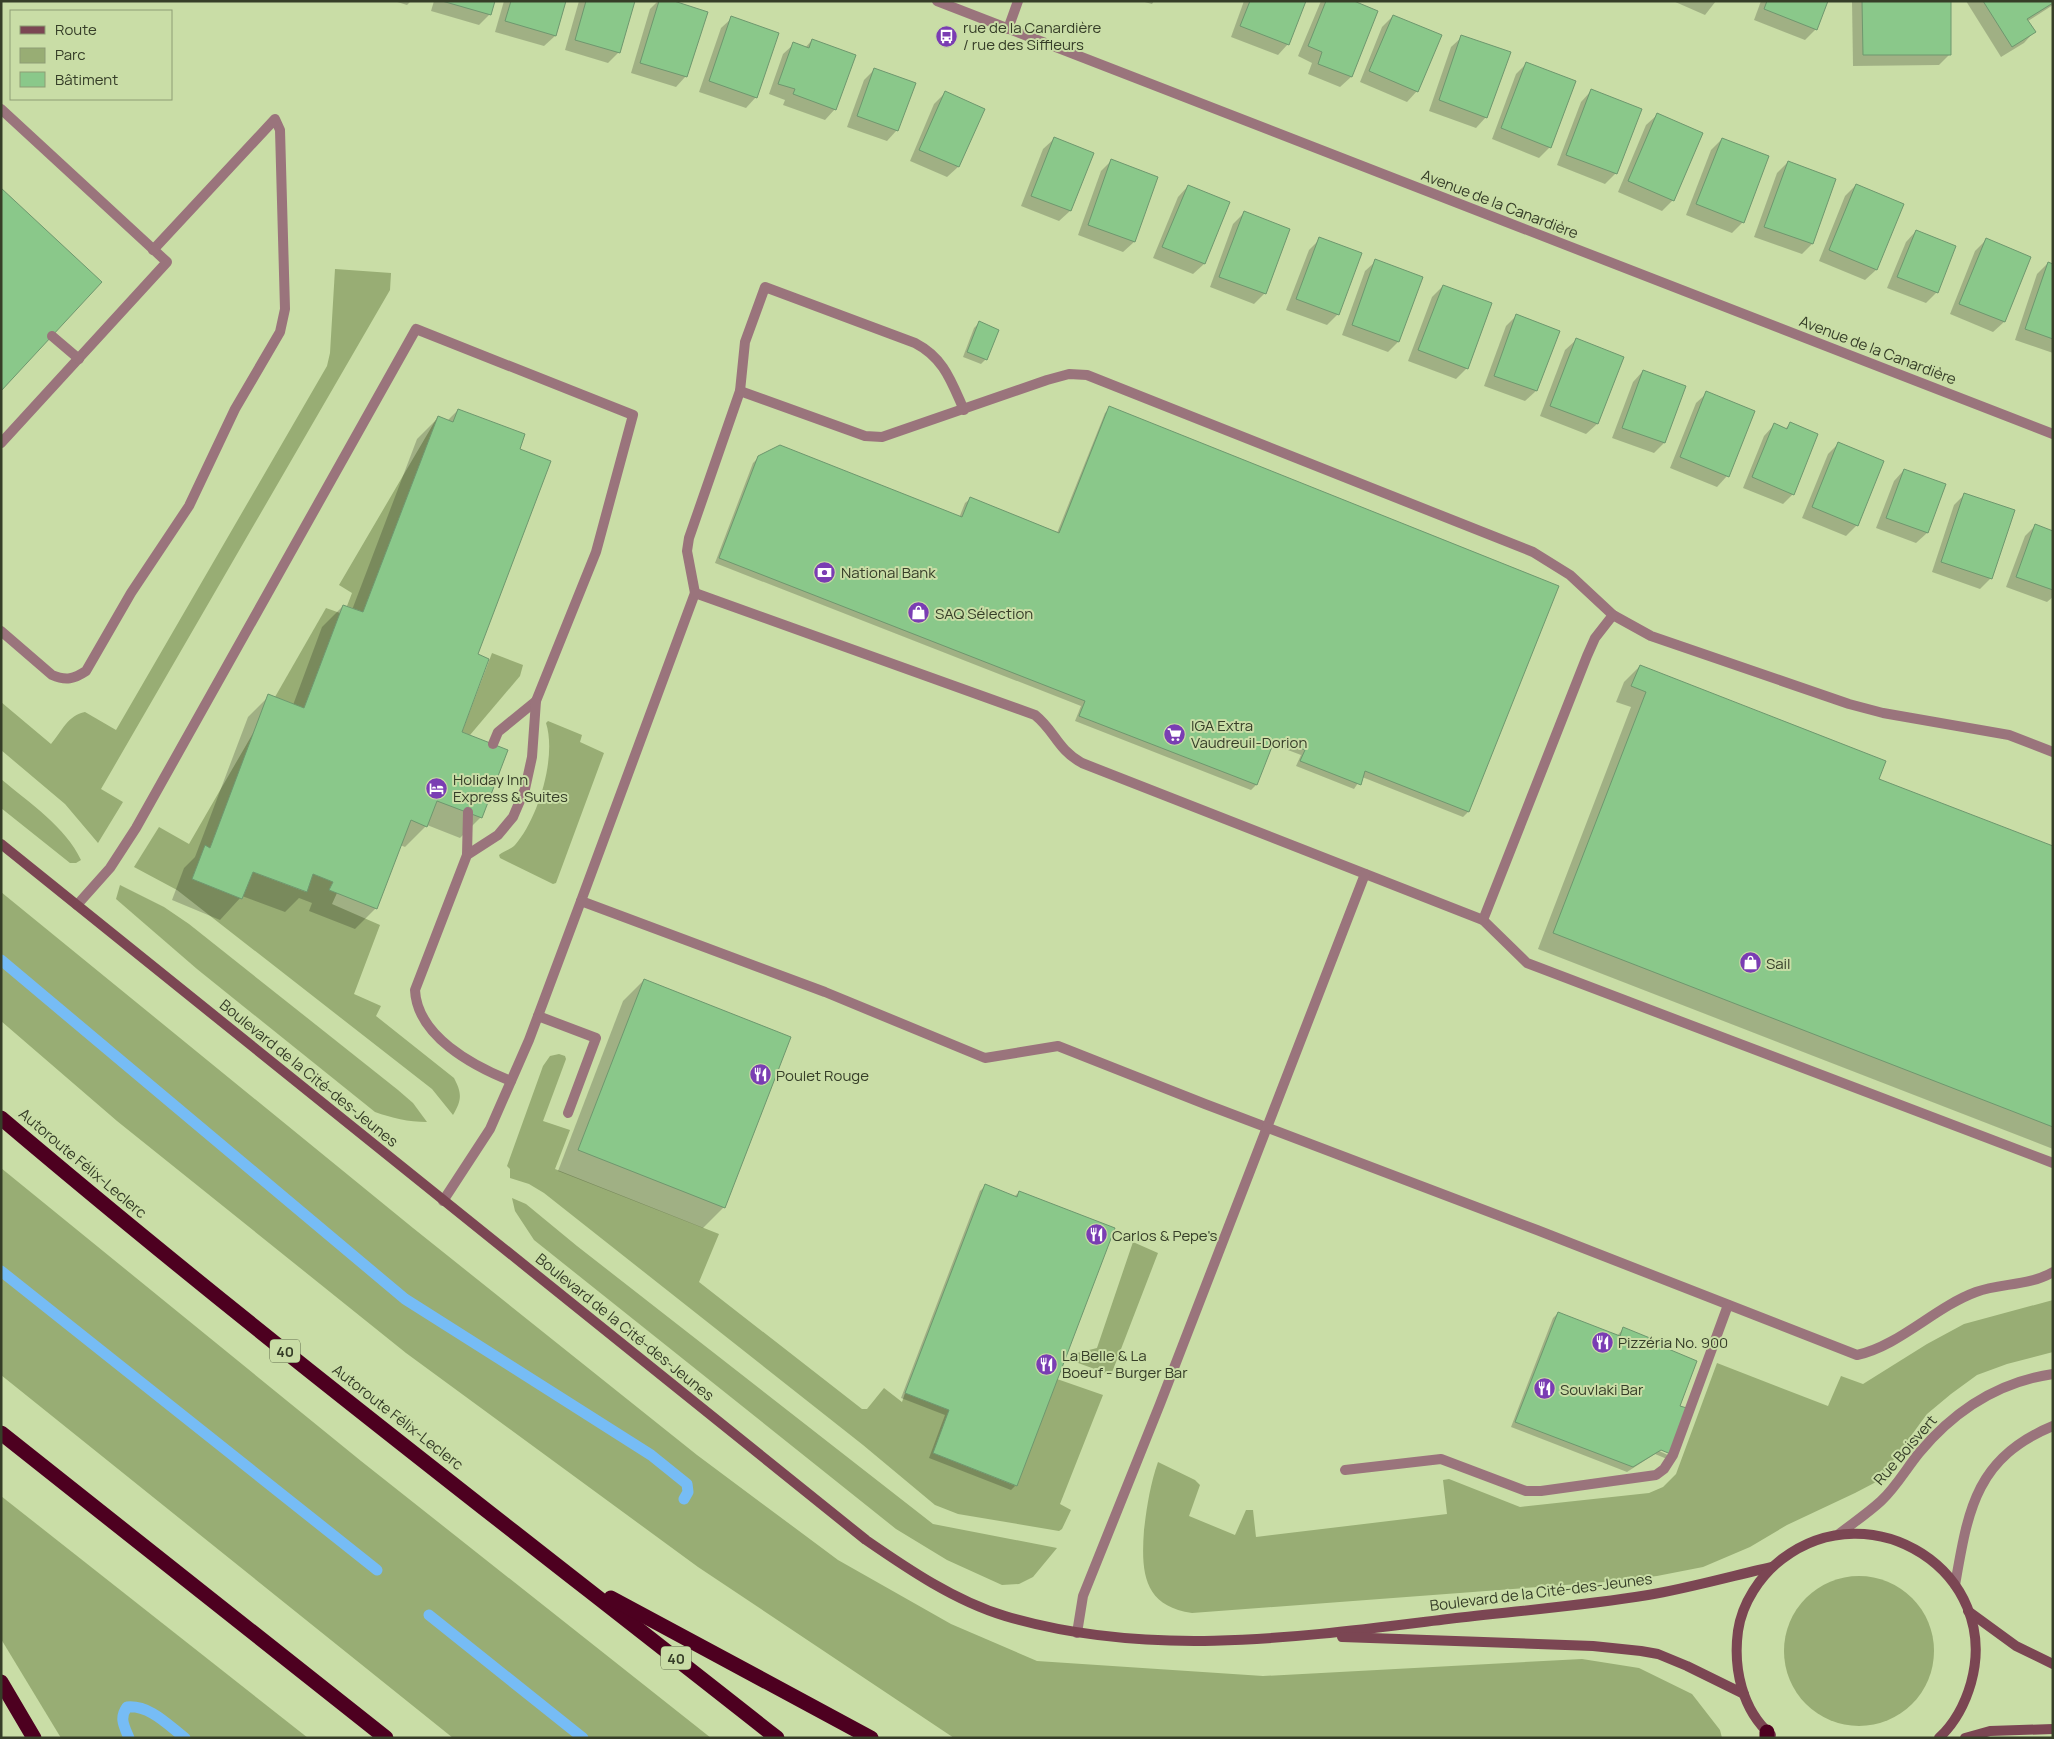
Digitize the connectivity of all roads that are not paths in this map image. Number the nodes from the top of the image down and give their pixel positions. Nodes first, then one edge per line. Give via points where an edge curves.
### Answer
1 (937, 1) edge
2 (1018, 1) edge
3 (1008, 29) junction
4 (1, 109) edge
5 (153, 250) junction
6 (52, 336) dead end
7 (79, 359) junction
8 (740, 391) junction
9 (964, 410) junction
10 (2053, 434) edge
11 (1, 443) edge
12 (695, 593) junction
13 (1613, 615) junction
14 (1, 631) edge
15 (536, 701) junction
16 (493, 744) dead end
17 (2053, 752) edge
18 (468, 812) dead end
19 (1, 844) edge
20 (468, 855) junction
21 (1365, 874) junction
22 (581, 901) junction
23 (77, 905) junction
24 (1483, 920) junction
25 (538, 1016) junction
26 (511, 1081) junction
27 (568, 1113) dead end
28 (1, 1118) edge
29 (1266, 1128) junction
30 (2053, 1164) edge
31 (443, 1201) junction
32 (2053, 1272) edge
33 (1728, 1305) junction
34 (2053, 1374) edge
35 (2053, 1426) edge
36 (1, 1433) edge
37 (1345, 1470) dead end
38 (1839, 1534) junction
39 (1772, 1567) junction
40 (575, 1578) junction
41 (1955, 1585) junction
42 (1968, 1611) junction
43 (1077, 1633) junction
44 (1311, 1636) junction
45 (2053, 1664) edge
46 (1, 1682) edge
47 (1744, 1694) junction
48 (2053, 1729) edge
49 (1769, 1736) edge
50 (34, 1738) edge
51 (386, 1738) edge
52 (777, 1738) edge
53 (871, 1738) edge
54 (1939, 1738) edge
55 (1965, 1738) edge

1 - 3 street, Avenue de la Canardière
2 - 3 street
3 - 10 street, Avenue de la Canardière
4 - 5 street
5 - 7 street via 167,262
5 - 14 street via 275,119 280,130 285,309 280,332 235,409 189,506 130,593 86,671 74,678 52,675
6 - 7 street
7 - 11 street
8 - 9 street via 865,436 896,434
8 - 9 street via 745,342 765,287 930,351 946,372
8 - 12 street via 689,538 687,551
9 - 13 street via 1062,376 1087,375 1532,552 1570,575
12 - 21 street via 1035,715 1044,722 1068,756 1082,764
12 - 22 street
13 - 17 street via 1651,636 1849,704 2009,735
13 - 24 street via 1595,638 1587,656
15 - 16 street via 498,732
15 - 20 street via 532,757 525,789 513,817 498,835
15 - 23 street via 596,552 633,415 416,329 136,828 110,868
18 - 20 street
19 - 23 street, Boulevard de la Cité-des-Jeunes
20 - 26 street via 415,990 416,1003 422,1018 464,1058
21 - 24 street
21 - 29 street
22 - 25 street
22 - 29 street via 825,992 985,1058 1058,1046
23 - 31 street, Boulevard de la Cité-des-Jeunes
24 - 30 street via 1527,963
25 - 26 street
25 - 27 street via 596,1038
26 - 31 street via 490,1129
28 - 40 highway, Autoroute Félix-Leclerc / 40 via 231,1308
29 - 33 street
29 - 43 street via 1083,1596
31 - 43 street, Boulevard de la Cité-des-Jeunes via 899,1563 971,1602 1003,1615
32 - 33 street via 2040,1280 1996,1286 1959,1299 1880,1348 1858,1355
33 - 37 street via 1672,1455 1656,1475 1541,1492 1516,1489 1441,1459
34 - 38 street, Rue Boisvert via 2023,1380 1990,1393 1958,1414 1918,1454 1881,1501
35 - 41 street via 2036,1433 2002,1457 1982,1485 1969,1512
36 - 51 highway
38 - 39 street via 1794,1550
38 - 41 street via 1880,1535 1901,1541 1936,1564
39 - 44 street, Boulevard de la Cité-des-Jeunes via 1649,1595
39 - 47 street via 1757,1584 1739,1626 1736,1649
40 - 52 highway, Autoroute Félix-Leclerc / 40
40 - 53 highway
41 - 42 street
42 - 45 street via 2016,1646
42 - 54 street via 1976,1653 1973,1674 1958,1715
43 - 44 street, Boulevard de la Cité-des-Jeunes via 1187,1641
44 - 47 street, Boulevard de la Cité-des-Jeunes via 1641,1650 1687,1666
46 - 50 highway
47 - 49 street
48 - 55 street via 1990,1731

